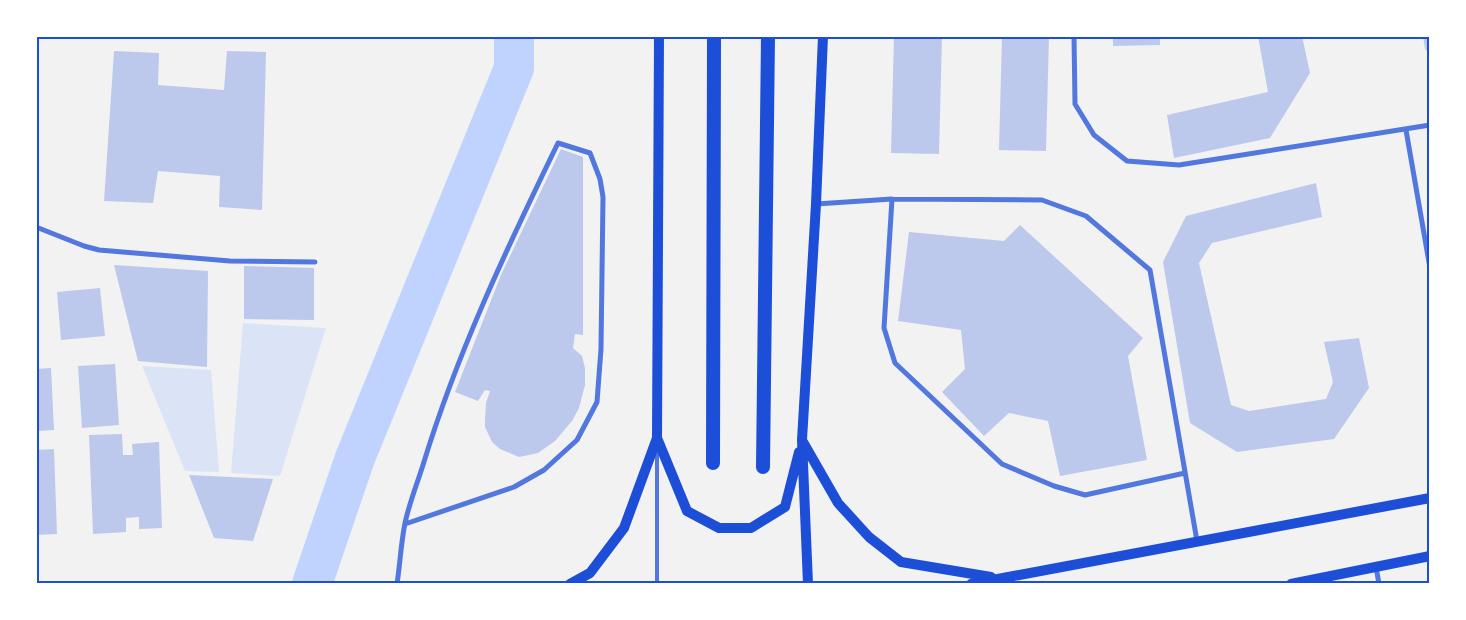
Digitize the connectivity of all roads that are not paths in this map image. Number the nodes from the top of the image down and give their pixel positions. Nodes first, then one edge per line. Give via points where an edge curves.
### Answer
1 (659, 36) edge
2 (714, 36) edge
3 (768, 36) edge
4 (823, 36) edge
5 (1074, 36) edge
6 (1430, 126) edge
7 (1406, 130) junction
8 (892, 200) junction
9 (816, 204) junction
10 (36, 227) edge
11 (315, 262) dead end
12 (1430, 268) edge
13 (657, 438) junction
14 (802, 440) junction
15 (713, 463) dead end
16 (763, 467) dead end
17 (1185, 473) junction
18 (1430, 498) edge
19 (405, 524) junction
20 (1197, 541) junction
21 (1430, 556) edge
22 (1376, 567) junction
23 (999, 579) junction
24 (397, 584) edge
25 (570, 584) edge
26 (657, 584) edge
27 (808, 584) edge
28 (971, 584) edge
29 (1291, 584) edge
30 (1379, 584) edge

1 - 13 main road
2 - 15 highway
3 - 16 highway
4 - 9 main road
5 - 7 street via 1075,104 1094,135 1127,161 1179,165
6 - 7 street
7 - 12 street
8 - 9 street
8 - 17 street via 1042,200 1086,216 1150,270
8 - 17 street via 884,328 895,363 1002,464 1085,495
9 - 14 main road
10 - 11 street via 99,250 230,261
13 - 14 main road via 687,511 719,528 751,528 785,507
13 - 25 main road via 624,528 590,573
13 - 26 lane
14 - 23 main road via 838,503 869,537 901,562
14 - 27 main road
17 - 20 street
18 - 20 main road
19 - 19 street via 514,487 544,470 577,440 597,402 603,197 590,153 558,142 494,278 451,382
19 - 24 street
20 - 23 main road
21 - 22 main road
22 - 29 main road
22 - 30 street
23 - 28 main road

